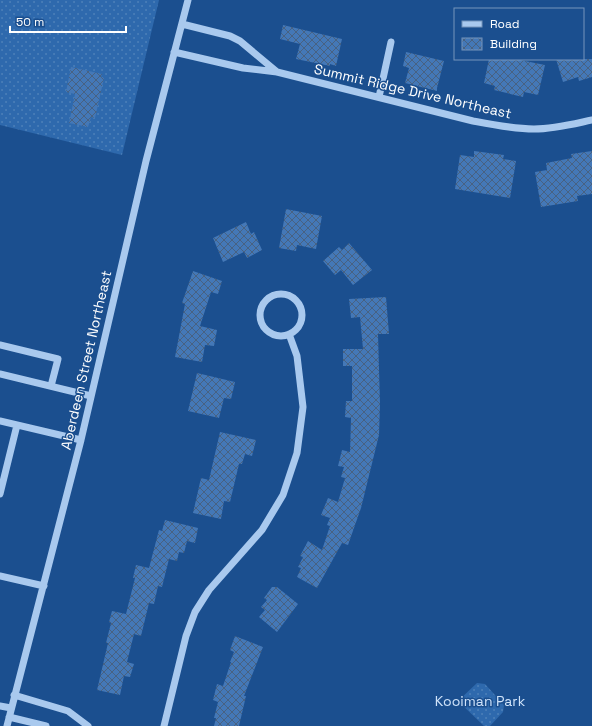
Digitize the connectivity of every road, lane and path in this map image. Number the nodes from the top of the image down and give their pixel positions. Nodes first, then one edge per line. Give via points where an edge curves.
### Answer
1 (188, 0) edge
2 (182, 24) junction
3 (391, 42) dead end
4 (174, 52) junction
5 (277, 72) junction
6 (379, 97) junction
7 (592, 120) edge
8 (290, 334) junction
9 (0, 345) edge
10 (0, 374) edge
11 (51, 386) junction
12 (90, 396) junction
13 (0, 421) edge
14 (17, 425) junction
15 (80, 440) junction
16 (0, 494) edge
17 (0, 576) edge
18 (44, 586) junction
19 (14, 695) junction
20 (0, 706) edge
21 (11, 708) junction
22 (9, 717) junction
23 (7, 726) edge
24 (46, 726) edge
25 (88, 726) edge
26 (164, 726) edge

1 - 2 street, Aberdeen Street Northeast
2 - 4 street, Aberdeen Street Northeast
2 - 5 street, Summit Ridge Drive Northeast via 240,41
3 - 6 street
4 - 5 street, Summit Ridge Drive Northeast via 243,68
4 - 12 street, Aberdeen Street Northeast
5 - 6 street, Summit Ridge Drive Northeast
6 - 7 street, Summit Ridge Drive Northeast via 504,127 535,129
8 - 8 street via 276,336 265,329 262,323 260,317 263,304 273,295 281,294 294,298 302,310 300,325
8 - 26 street via 297,356 303,407 298,453 283,495 262,530 209,590 195,612 186,636
9 - 11 street via 58,359
10 - 11 street
11 - 12 street
12 - 15 street, Aberdeen Street Northeast
13 - 14 street
14 - 15 street
14 - 16 street
15 - 18 street, Aberdeen Street Northeast
17 - 18 street
18 - 19 street, Aberdeen Street Northeast
19 - 21 street, Aberdeen Street Northeast
19 - 25 street via 68,711
20 - 21 street
21 - 22 street, Aberdeen Street Northeast
22 - 23 street, Aberdeen Street Northeast
22 - 24 street

